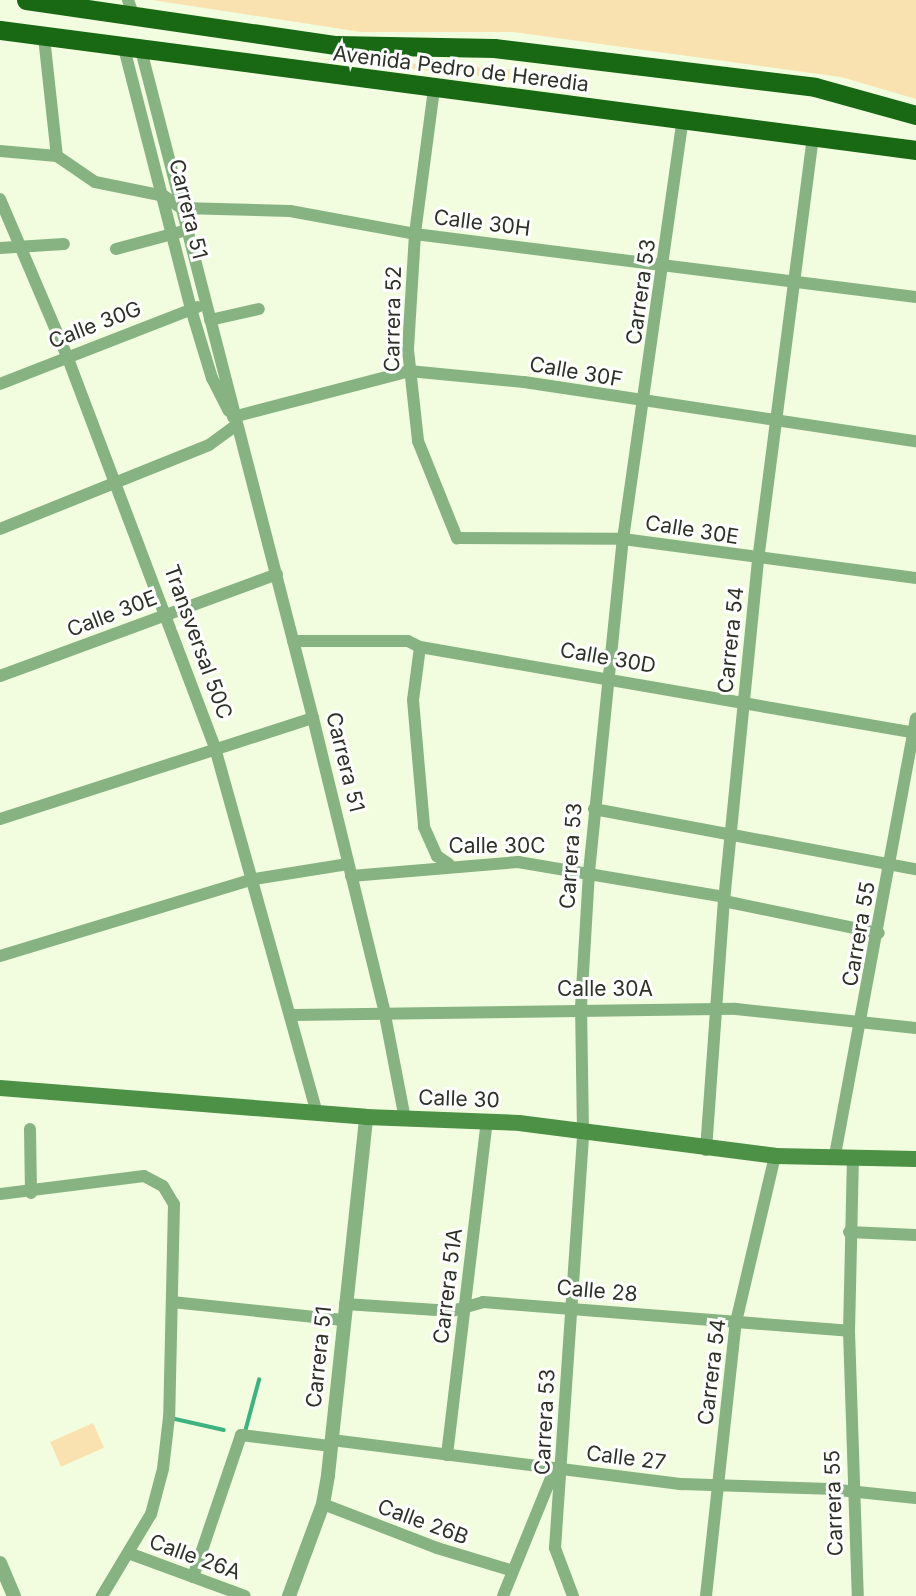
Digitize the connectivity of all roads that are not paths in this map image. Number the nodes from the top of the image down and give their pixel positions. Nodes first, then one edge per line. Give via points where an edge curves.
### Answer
1 (26, 0) edge
2 (131, 7) edge
3 (0, 30) edge
4 (44, 37) junction
5 (133, 49) junction
6 (434, 89) junction
7 (916, 115) edge
8 (683, 120) junction
9 (813, 136) junction
10 (916, 150) edge
11 (0, 151) edge
12 (57, 156) junction
13 (164, 196) junction
14 (0, 199) edge
15 (181, 208) junction
16 (179, 233) junction
17 (415, 234) junction
18 (64, 244) dead end
19 (22, 246) junction
20 (0, 248) edge
21 (116, 248) dead end
22 (665, 266) junction
23 (794, 285) junction
24 (916, 297) edge
25 (205, 304) junction
26 (191, 309) junction
27 (259, 309) dead end
28 (210, 320) junction
29 (67, 356) junction
30 (404, 372) junction
31 (0, 384) edge
32 (645, 403) junction
33 (234, 422) junction
34 (775, 423) junction
35 (916, 441) edge
36 (117, 483) junction
37 (0, 528) edge
38 (623, 538) junction
39 (461, 541) joint
40 (758, 560) junction
41 (277, 574) junction
42 (916, 578) edge
43 (168, 613) junction
44 (293, 641) junction
45 (416, 645) junction
46 (0, 676) edge
47 (606, 677) junction
48 (744, 701) junction
49 (313, 718) junction
50 (916, 718) edge
51 (915, 733) edge
52 (215, 748) junction
53 (594, 809) junction
54 (0, 818) edge
55 (733, 837) junction
56 (449, 864) junction
57 (891, 864) junction
58 (916, 869) edge
59 (349, 870) junction
60 (589, 872) junction
61 (254, 879) junction
62 (724, 899) junction
63 (879, 933) junction
64 (0, 956) edge
65 (581, 1007) junction
66 (716, 1009) junction
67 (384, 1010) junction
68 (292, 1015) junction
69 (862, 1024) junction
70 (916, 1028) edge
71 (0, 1088) edge
72 (317, 1114) junction
73 (366, 1117) junction
74 (405, 1119) junction
75 (487, 1122) junction
76 (30, 1129) dead end
77 (583, 1132) junction
78 (706, 1150) junction
79 (835, 1155) junction
80 (775, 1156) junction
81 (853, 1156) junction
82 (916, 1159) edge
83 (30, 1193) junction
84 (0, 1194) edge
85 (849, 1232) junction
86 (916, 1236) edge
87 (172, 1302) junction
88 (345, 1304) junction
89 (464, 1306) junction
90 (571, 1308) junction
91 (343, 1320) junction
92 (736, 1322) junction
93 (849, 1331) junction
94 (331, 1443) junction
95 (447, 1455) junction
96 (559, 1468) junction
97 (719, 1487) junction
98 (852, 1490) junction
99 (916, 1497) edge
100 (323, 1504) junction
101 (131, 1554) junction
102 (0, 1563) edge
103 (513, 1571) junction
104 (193, 1577) junction
105 (236, 1594) edge
106 (14, 1596) edge
107 (102, 1596) edge
108 (289, 1596) edge
109 (503, 1596) edge
110 (573, 1596) edge
111 (706, 1596) edge
112 (858, 1596) edge

1 - 2 highway, Avenida Pedro de Heredia
2 - 7 highway, Avenida Pedro de Heredia via 336,46 494,48 815,87
3 - 4 highway, Avenida Pedro de Heredia
4 - 5 highway, Avenida Pedro de Heredia
4 - 12 street
5 - 6 highway, Avenida Pedro de Heredia
5 - 13 street, Carrera 51
5 - 15 street, Carrera 51
6 - 8 highway, Avenida Pedro de Heredia
6 - 17 street, Carrera 52
8 - 9 highway, Avenida Pedro de Heredia
8 - 22 street, Carrera 53
9 - 10 highway, Avenida Pedro de Heredia
9 - 23 street, Carrera 54
11 - 12 street
12 - 13 street via 95,182
13 - 15 street
13 - 16 street, Carrera 51
14 - 19 street, Transversal 50C
15 - 16 street, Carrera 51
15 - 17 street, Calle 30H via 290,211
16 - 21 street
16 - 25 street, Carrera 51
16 - 26 street, Carrera 51
17 - 22 street, Calle 30H
17 - 30 street, Carrera 52
18 - 19 street
19 - 20 street
19 - 29 street, Transversal 50C
22 - 23 street, Calle 30H
22 - 32 street, Carrera 53
23 - 24 street, Calle 30H
23 - 34 street, Carrera 54
25 - 26 street, Calle 30G
25 - 28 street, Carrera 51
26 - 29 street, Calle 30G
26 - 33 street, Carrera 51 via 212,378
27 - 28 street
28 - 33 street, Carrera 51
29 - 31 street, Calle 30G
29 - 36 street, Transversal 50C
30 - 32 street, Calle 30F via 483,376
30 - 33 street, Calle 30F
30 - 39 street, Carrera 52 via 418,441 438,499
32 - 34 street, Calle 30F
32 - 38 street, Carrera 53
33 - 36 street, Calle 30F via 209,445
33 - 41 street, Carrera 51
34 - 35 street, Calle 30F
34 - 40 street, Carrera 54
36 - 37 street, Calle 30F
36 - 43 street, Transversal 50C
38 - 39 street, Calle 30E
38 - 40 street, Calle 30E
38 - 47 street, Carrera 53
40 - 42 street, Calle 30E
40 - 48 street, Carrera 54
41 - 43 street, Calle 30E
41 - 44 street, Carrera 51
43 - 46 street, Calle 30E
43 - 52 street, Transversal 50C
44 - 45 street, Calle 30D via 366,638
44 - 49 street, Carrera 51
45 - 47 street, Calle 30D
45 - 56 street via 413,700 424,827 437,856
47 - 48 street, Calle 30D
47 - 53 street, Carrera 53
48 - 51 street, Calle 30D
48 - 55 street, Carrera 54
49 - 52 street
49 - 59 street, Carrera 51
50 - 51 street, Carrera 55
51 - 57 street, Carrera 55
52 - 54 street
52 - 61 street, Transversal 50C
53 - 55 street
53 - 60 street, Carrera 53
55 - 57 street
55 - 62 street, Carrera 54
56 - 59 street, Calle 30C
56 - 60 street, Calle 30C via 519,862
57 - 58 street
57 - 63 street, Carrera 55
59 - 61 street, Calle 30C
59 - 67 street, Carrera 51
60 - 62 street, Calle 30C
60 - 65 street, Carrera 53
61 - 64 street, Calle 30C
61 - 68 street, Transversal 50C
62 - 63 street, Calle 30C
62 - 66 street, Carrera 54
63 - 69 street, Carrera 55
65 - 66 street, Calle 30A
65 - 67 street, Calle 30A
65 - 77 street, Carrera 53
66 - 69 street, Calle 30A via 822,1015
66 - 78 street, Carrera 54
67 - 68 street, Calle 30A
67 - 74 street, Carrera 51
68 - 72 street, Transversal 50C
69 - 70 street, Calle 30A
69 - 79 street, Carrera 55
71 - 72 main road, Calle 30
72 - 73 main road, Calle 30
73 - 74 main road, Calle 30
73 - 88 street, Carrera 51
74 - 75 main road, Calle 30
75 - 77 main road, Calle 30
75 - 89 street, Carrera 51A
76 - 83 street
77 - 78 main road, Calle 30
77 - 90 street, Carrera 53
78 - 80 main road, Calle 30
79 - 80 main road, Calle 30
79 - 81 main road, Calle 30
80 - 92 street, Carrera 54
81 - 82 main road, Calle 30
81 - 85 street, Carrera 55
83 - 84 street
83 - 87 street via 127,1176 157,1181 175,1209
85 - 86 street
85 - 93 street, Carrera 55
87 - 91 street
87 - 101 street via 163,1469 154,1508
88 - 89 street, Calle 28 via 452,1311
88 - 91 street, Carrera 51
89 - 90 street, Calle 28 via 483,1302
89 - 95 street, Carrera 51A
90 - 92 street, Calle 28
90 - 96 street, Carrera 53
91 - 94 street, Carrera 51
92 - 93 street, Calle 28
92 - 97 street, Carrera 54
93 - 98 street, Carrera 55
94 - 95 street, Calle 27
94 - 100 street, Carrera 51
94 - 104 street, Calle 27 via 241,1435
95 - 96 street, Calle 27
96 - 97 street, Calle 27
96 - 103 street, Carrera 53
96 - 110 street, Carrera 53 via 555,1548
97 - 98 street, Calle 27
97 - 111 street, Carrera 54
98 - 99 street, Calle 27
98 - 112 street, Carrera 55
100 - 103 street, Calle 26B via 437,1548
100 - 108 street, Carrera 51
101 - 104 street, Calle 26A
101 - 107 street
102 - 106 street
103 - 109 street, Carrera 53
104 - 105 street, Calle 26A

